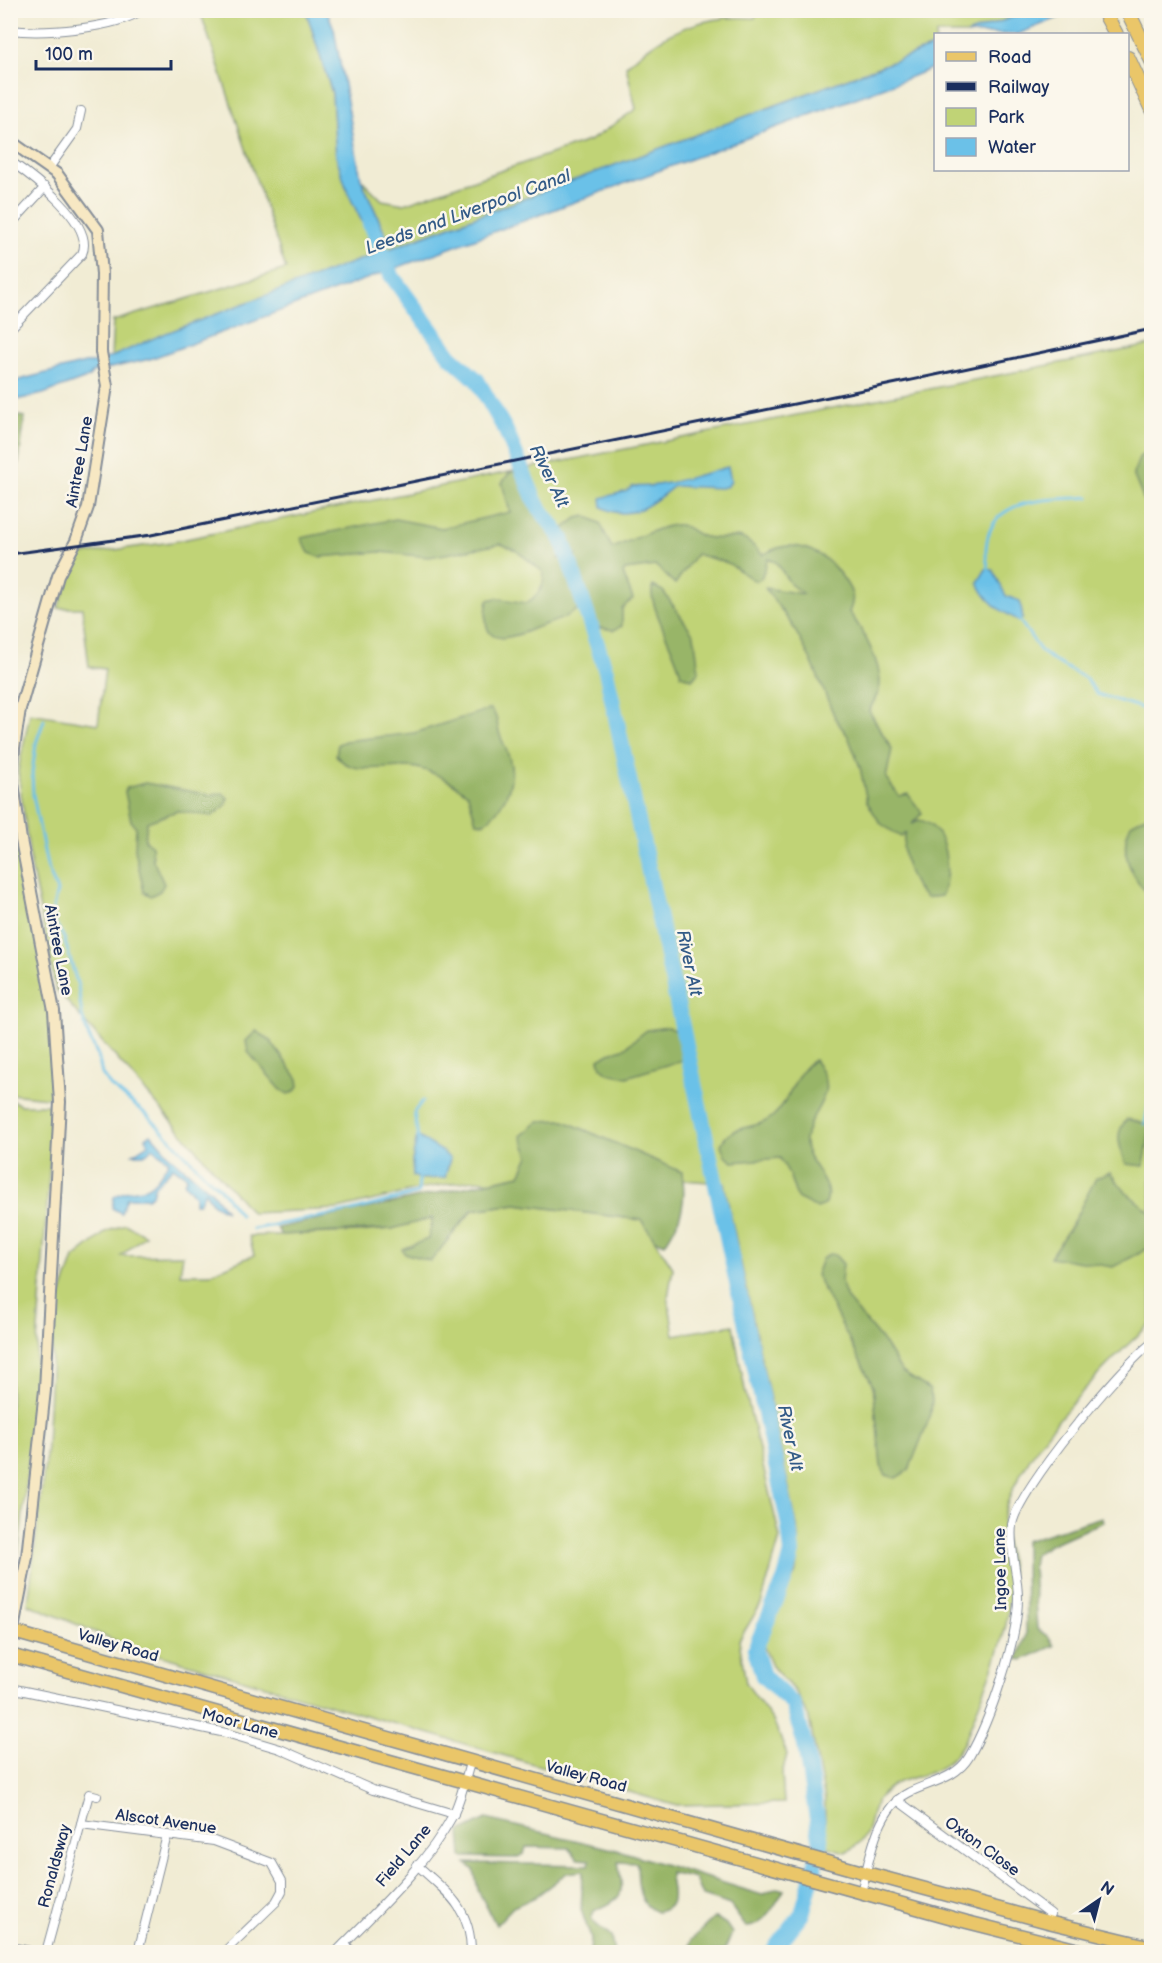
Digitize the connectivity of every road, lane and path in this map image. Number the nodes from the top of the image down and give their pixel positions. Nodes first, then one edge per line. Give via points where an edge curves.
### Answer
1 (142, 10) edge
2 (1127, 11) edge
3 (1106, 15) edge
4 (10, 30) edge
5 (1115, 33) edge
6 (1129, 60) edge
7 (1152, 61) edge
8 (1152, 110) edge
9 (81, 111) dead end
10 (10, 141) edge
11 (10, 161) edge
12 (49, 168) junction
13 (45, 187) junction
14 (10, 225) edge
15 (10, 329) edge
16 (15, 709) edge
17 (1152, 1342) edge
18 (12, 1632) edge
19 (10, 1645) edge
20 (10, 1655) edge
21 (10, 1688) edge
22 (470, 1763) junction
23 (465, 1782) junction
24 (97, 1796) dead end
25 (897, 1800) junction
26 (454, 1814) junction
27 (81, 1824) junction
28 (166, 1835) junction
29 (417, 1865) junction
30 (866, 1873) junction
31 (861, 1893) junction
32 (1051, 1914) dead end
33 (344, 1944) junction
34 (10, 1947) edge
35 (1152, 1947) edge
36 (35, 1953) edge
37 (46, 1953) edge
38 (138, 1953) edge
39 (224, 1953) edge
40 (336, 1953) edge
41 (353, 1953) edge
42 (471, 1953) edge
43 (1087, 1953) edge

1 - 4 street via 113,22 65,29
2 - 7 highway
3 - 5 highway
6 - 8 highway
9 - 12 street via 77,129
10 - 12 main road, Aintree Lane
11 - 13 street
12 - 16 main road, Aintree Lane via 98,230 102,356 107,386 88,507 80,533 58,576
13 - 14 street
13 - 15 street via 70,215 85,237 86,246
16 - 18 main road, Aintree Lane via 12,776 54,1011 60,1102 45,1390 27,1557
17 - 25 street, Ingoe Lane via 1133,1359 1057,1450 1017,1510 1012,1532 1018,1598 1012,1646 968,1758 941,1780
18 - 19 main road, Aintree Lane
18 - 22 main road, Valley Road
20 - 23 main road
21 - 26 street, Moor Lane via 226,1733 280,1749 373,1790
22 - 23 street, Field Lane
22 - 30 main road, Valley Road
23 - 26 street, Field Lane
23 - 31 main road
24 - 27 street, Ronaldsway via 89,1794
25 - 30 street via 879,1829
25 - 32 street, Oxton Close
26 - 29 street, Field Lane
27 - 28 street, Alscot Avenue
27 - 37 street, Ronaldsway
28 - 38 street
28 - 39 street, Alscot Avenue via 214,1841 272,1863 279,1872 282,1891 276,1902
29 - 33 street, Field Lane
29 - 42 street via 463,1911
30 - 31 street
30 - 35 main road, Valley Road
31 - 43 main road
33 - 40 street, Field Lane
33 - 41 street
34 - 36 street

